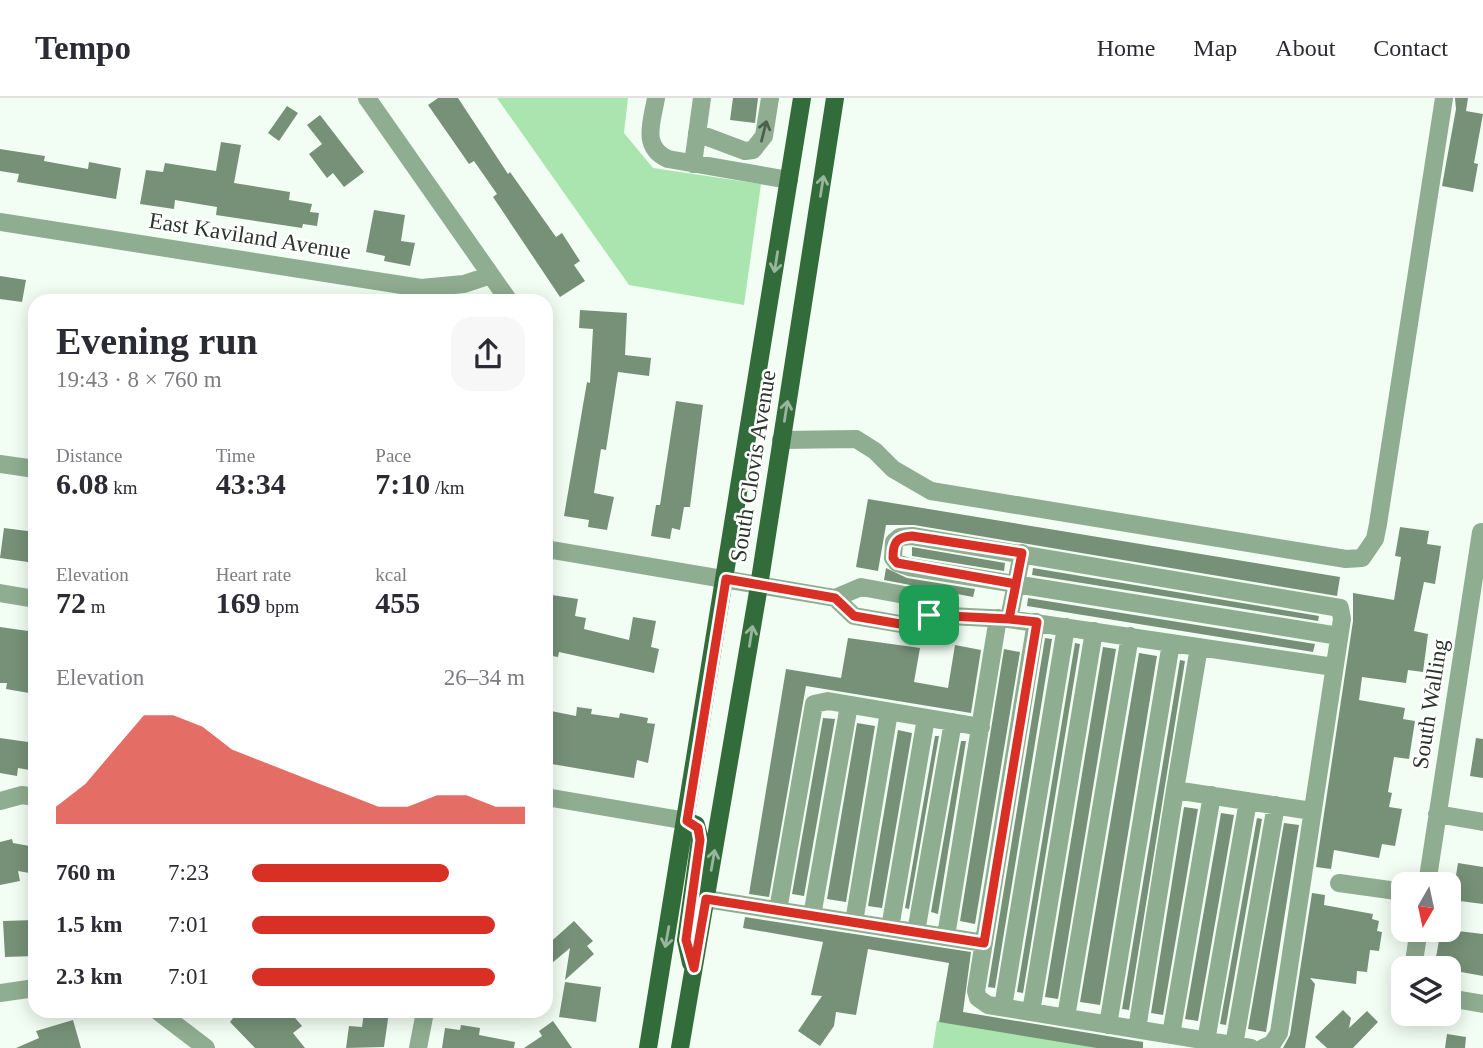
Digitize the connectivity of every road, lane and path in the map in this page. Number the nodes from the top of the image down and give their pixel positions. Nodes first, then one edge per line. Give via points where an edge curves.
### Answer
1 (367, 98) edge
2 (656, 98) edge
3 (702, 98) edge
4 (770, 98) edge
5 (802, 98) edge
6 (835, 98) edge
7 (1444, 98) edge
8 (697, 133) junction
9 (693, 163) junction
10 (789, 180) junction
11 (0, 222) edge
12 (491, 275) junction
13 (504, 294) edge
14 (781, 440) junction
15 (0, 464) edge
16 (28, 468) edge
17 (1482, 532) edge
18 (553, 551) edge
19 (1022, 553) junction
20 (726, 579) junction
21 (1016, 584) junction
22 (759, 586) junction
23 (0, 593) edge
24 (28, 598) edge
25 (835, 598) junction
26 (929, 615) junction
27 (1004, 618) junction
28 (1037, 622) junction
29 (1066, 627) junction
30 (1094, 631) junction
31 (1475, 631) edge
32 (1130, 636) junction
33 (1339, 636) junction
34 (1171, 643) junction
35 (1199, 647) junction
36 (1334, 667) junction
37 (849, 705) junction
38 (889, 712) junction
39 (926, 718) junction
40 (953, 722) junction
41 (981, 727) junction
42 (1175, 790) junction
43 (1212, 795) junction
44 (28, 796) edge
45 (553, 798) edge
46 (0, 801) edge
47 (1248, 801) junction
48 (1276, 806) junction
49 (1312, 811) junction
50 (1437, 814) junction
51 (687, 821) junction
52 (1483, 822) edge
53 (1429, 872) edge
54 (1339, 883) dead end
55 (1391, 890) edge
56 (706, 899) junction
57 (778, 910) junction
58 (812, 916) junction
59 (854, 922) junction
60 (890, 928) junction
61 (916, 932) junction
62 (946, 936) junction
63 (984, 943) junction
64 (694, 968) junction
65 (28, 989) edge
66 (0, 993) edge
67 (1461, 1000) edge
68 (1483, 1004) edge
69 (1003, 1007) junction
70 (1031, 1012) junction
71 (1066, 1017) junction
72 (167, 1018) edge
73 (424, 1018) edge
74 (1108, 1025) junction
75 (1137, 1029) junction
76 (1171, 1035) junction
77 (1206, 1041) junction
78 (1242, 1047) edge
79 (206, 1048) edge
80 (418, 1048) edge
81 (649, 1048) edge
82 (680, 1048) edge
83 (1263, 1048) edge

1 - 12 street
2 - 9 street via 649,142 656,154
3 - 8 street
8 -> 4 street via 753,150 764,136
5 - 10 main road, South Clovis Avenue
14 -> 6 main road, South Clovis Avenue
7 - 14 street via 1378,524 1375,539 1362,558 931,491 892,469 856,439
8 - 9 street
9 - 10 street
10 -> 20 main road, South Clovis Avenue
11 - 12 street, East Kaviland Avenue via 421,288 464,284
12 - 13 street
14 - 22 main road, South Clovis Avenue
15 - 16 street
17 - 31 street, South Walling
18 - 20 street
19 - 21 street
19 - 21 street via 912,536 894,542 897,563
19 - 33 street via 1334,605 1342,615
20 - 22 street
20 - 51 main road, South Clovis Avenue
21 - 27 street
21 - 33 street
22 - 25 street
56 -> 22 main road, South Clovis Avenue
23 - 24 street
25 - 26 street via 854,616 906,625
25 - 26 street via 861,587 910,596
26 - 27 street
27 - 28 street
27 - 41 street
28 - 29 street
28 - 63 street
29 - 30 street
29 - 69 street
30 - 32 street
30 - 70 street
31 - 50 street, South Walling
32 - 34 street
32 - 71 street
33 - 36 street
34 - 35 street
34 - 74 street
35 - 36 street
35 - 42 street
36 - 49 street
37 - 38 street
37 - 57 street via 819,702 811,710
37 - 58 street
38 - 39 street
38 - 59 street
39 - 40 street
39 - 60 street
40 - 41 street
40 - 61 street
41 - 62 street
42 - 43 street
42 - 75 street
43 - 47 street
43 - 76 street
44 - 46 street
45 - 51 street
47 - 48 street
47 - 77 street
48 - 49 street
48 - 78 street
49 - 83 street via 1279,1033
50 - 52 street
50 - 53 street, South Walling
51 - 64 main road via 698,828 700,840 686,940
51 -> 81 main road, South Clovis Avenue
54 - 55 street
56 - 57 street
56 - 64 main road, South Clovis Avenue
57 - 58 street
58 - 59 street
59 - 60 street
60 - 61 street
61 - 62 street
62 - 63 street
63 - 69 street via 978,998
64 - 82 main road, South Clovis Avenue
65 - 66 street
67 - 68 street
69 - 70 street
70 - 71 street
71 - 74 street
72 - 79 street
73 - 80 street
74 - 75 street
75 - 76 street
76 - 77 street
77 - 78 street

